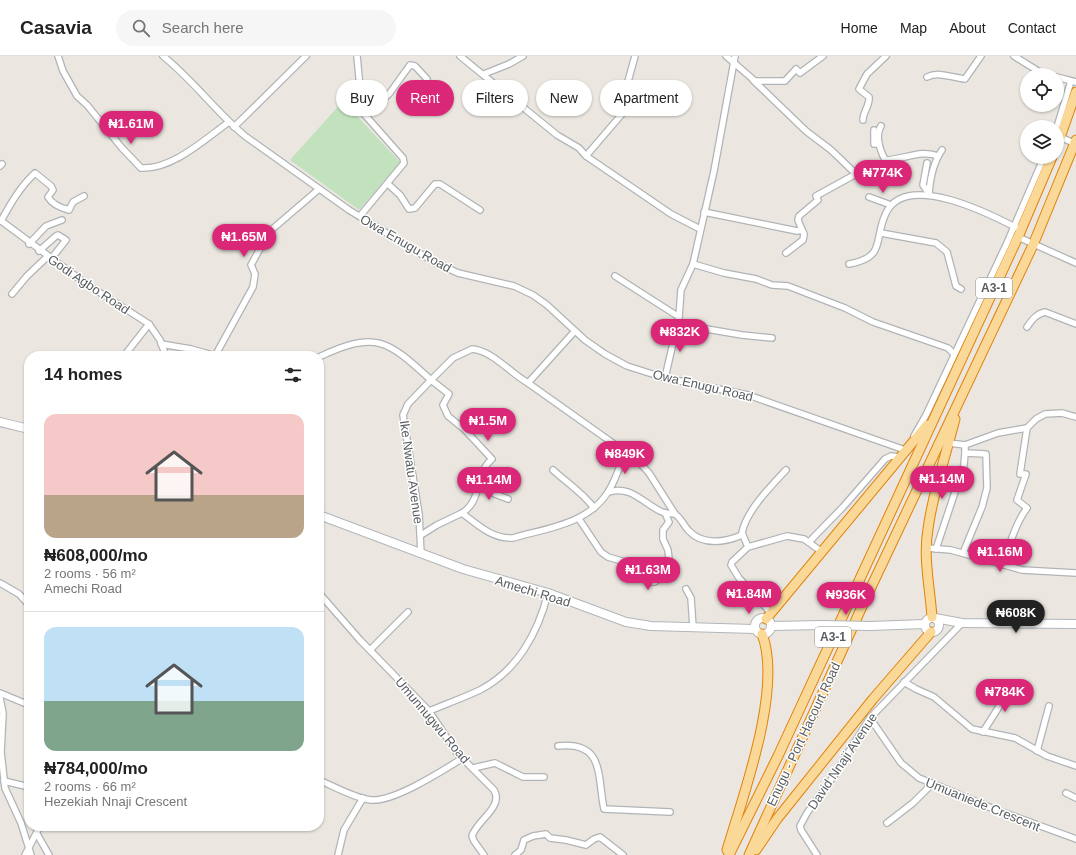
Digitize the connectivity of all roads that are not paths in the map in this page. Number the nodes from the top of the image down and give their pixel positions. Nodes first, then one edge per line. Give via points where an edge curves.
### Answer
1 (58, 56) edge
2 (162, 56) edge
3 (306, 56) edge
4 (357, 56) edge
5 (460, 56) edge
6 (523, 56) edge
7 (635, 56) edge
8 (726, 56) edge
9 (735, 56) edge
10 (823, 56) edge
11 (886, 56) edge
12 (981, 56) edge
13 (1014, 56) edge
14 (734, 63) junction
15 (1033, 68) edge
16 (484, 74) junction
17 (927, 77) dead end
18 (427, 79) dead end
19 (360, 80) edge
20 (753, 80) junction
21 (1064, 80) edge
22 (1074, 82) edge
23 (1076, 92) edge
24 (388, 95) edge
25 (366, 116) edge
26 (863, 120) dead end
27 (1060, 120) edge
28 (229, 122) junction
29 (881, 126) dead end
30 (234, 127) junction
31 (1064, 127) edge
32 (874, 130) dead end
33 (1064, 141) edge
34 (1076, 142) edge
35 (879, 144) junction
36 (942, 150) dead end
37 (586, 156) junction
38 (938, 156) junction
39 (927, 163) dead end
40 (1042, 164) edge
41 (1049, 164) edge
42 (388, 184) junction
43 (320, 189) junction
44 (929, 194) junction
45 (84, 196) dead end
46 (869, 197) dead end
47 (891, 205) junction
48 (480, 210) dead end
49 (704, 212) junction
50 (360, 216) junction
51 (62, 220) dead end
52 (0, 221) edge
53 (700, 229) junction
54 (800, 230) junction
55 (1018, 231) junction
56 (881, 233) junction
57 (29, 244) junction
58 (1033, 245) junction
59 (39, 251) junction
60 (786, 253) dead end
61 (49, 258) junction
62 (1076, 263) edge
63 (693, 264) junction
64 (849, 264) dead end
65 (615, 276) dead end
66 (961, 289) dead end
67 (12, 294) dead end
68 (679, 317) junction
69 (149, 324) junction
70 (678, 324) junction
71 (1076, 324) edge
72 (1027, 327) dead end
73 (574, 332) junction
74 (772, 338) dead end
75 (162, 344) junction
76 (128, 351) edge
77 (164, 351) edge
78 (198, 351) edge
79 (219, 351) edge
80 (954, 354) junction
81 (324, 355) edge
82 (665, 378) junction
83 (432, 380) junction
84 (528, 383) junction
85 (961, 397) junction
86 (1076, 417) edge
87 (933, 418) junction
88 (0, 422) edge
89 (1027, 428) junction
90 (24, 429) edge
91 (949, 443) junction
92 (965, 445) junction
93 (625, 452) junction
94 (965, 453) junction
95 (903, 454) junction
96 (553, 470) dead end
97 (786, 470) dead end
98 (479, 482) junction
99 (608, 492) junction
100 (508, 499) dead end
101 (594, 508) junction
102 (462, 513) junction
103 (665, 513) junction
104 (675, 514) junction
105 (324, 517) edge
106 (579, 519) junction
107 (421, 535) junction
108 (742, 535) junction
109 (809, 542) junction
110 (748, 546) junction
111 (931, 548) junction
112 (822, 552) junction
113 (962, 553) junction
114 (421, 554) junction
115 (1005, 565) junction
116 (1076, 574) edge
117 (0, 582) edge
118 (686, 589) dead end
119 (548, 593) junction
120 (24, 599) edge
121 (324, 599) edge
122 (408, 612) dead end
123 (769, 619) junction
124 (931, 620) junction
125 (959, 623) junction
126 (1076, 624) edge
127 (693, 627) junction
128 (758, 631) junction
129 (933, 631) junction
130 (370, 650) junction
131 (904, 682) junction
132 (1012, 686) dead end
133 (0, 693) edge
134 (0, 698) edge
135 (24, 703) edge
136 (1049, 706) dead end
137 (429, 711) junction
138 (870, 718) junction
139 (983, 732) junction
140 (558, 746) dead end
141 (1038, 751) junction
142 (463, 758) junction
143 (1076, 766) edge
144 (473, 768) junction
145 (544, 777) dead end
146 (324, 782) edge
147 (932, 784) junction
148 (3, 786) edge
149 (24, 787) edge
150 (1066, 793) dead end
151 (363, 798) junction
152 (1076, 798) edge
153 (670, 812) dead end
154 (887, 823) dead end
155 (38, 831) edge
156 (37, 834) junction
157 (1076, 839) edge
158 (28, 849) junction
159 (25, 855) edge
160 (31, 855) edge
161 (49, 855) edge
162 (338, 855) edge
163 (484, 855) edge
164 (515, 855) edge
165 (623, 855) edge
166 (726, 855) edge
167 (729, 855) edge
168 (749, 855) edge
169 (753, 855) edge
170 (817, 855) edge

1 - 28 street via 77,96 88,105 141,168 172,162
2 - 28 street, Owa Enugu Road via 182,71
3 - 30 street
4 - 19 street
5 - 16 street
6 - 16 street
7 - 37 street via 626,85 628,107
8 - 14 street
9 - 14 street
10 - 20 street via 800,73 796,69 785,81
11 - 26 street via 867,74 859,90 869,97 870,102 863,114
12 - 17 street via 965,79 944,75
13 - 15 street
14 - 20 street
14 - 49 street via 716,163
16 - 37 street
18 - 24 street via 415,66 410,65
20 - 54 street via 856,174 816,196 818,200 799,216
21 - 22 street
22 - 27 street
23 - 31 highway
25 - 42 street via 404,160 404,166
28 - 30 street, Owa Enugu Road
29 - 35 street via 878,131
30 - 43 street, Owa Enugu Road
32 - 35 street via 874,144
33 - 34 street
34 - 58 highway, A3-1
35 - 38 street via 885,160 899,160 926,153
36 - 38 street
37 - 53 street via 671,214
38 - 44 street via 930,179
39 - 44 street via 923,185
40 - 55 street
41 - 55 highway, A3-1
42 - 48 street via 400,195 409,209 415,208 434,184 440,184
42 - 50 street
43 - 50 street, Owa Enugu Road
43 - 79 street via 269,232 251,265 255,274 253,287
44 - 47 street via 909,197
44 - 55 street via 992,214
45 - 52 street via 73,202 69,210 60,207 48,198 53,190 51,186 35,173 13,198
46 - 47 street
47 - 56 street
49 - 53 street
49 - 54 street
50 - 73 street, Owa Enugu Road via 434,262 458,273 522,289 547,305
51 - 57 street via 46,226
52 - 57 street, Godi Agbo Road
53 - 63 street
54 - 60 street via 804,234 803,240
55 - 58 street
55 - 80 street
55 - 87 highway, A3-1
56 - 64 street via 870,257
56 - 66 street via 936,243 947,252 956,286
57 - 59 street, Godi Agbo Road
58 - 62 street
58 - 85 highway, A3-1
59 - 61 street, Godi Agbo Road
59 - 61 street via 58,235 64,238 66,240
61 - 67 street via 27,276
61 - 69 street, Godi Agbo Road
63 - 68 street via 682,290
63 - 80 street via 772,285 788,286 873,322 948,348
65 - 68 street
68 - 70 street
69 - 75 street, Godi Agbo Road
69 - 76 street
70 - 74 street via 742,336
70 - 82 street
71 - 72 street via 1044,312 1034,317
73 - 82 street, Owa Enugu Road via 620,363
73 - 84 street
75 - 77 street, Godi Agbo Road
75 - 78 street
80 - 95 street via 926,415
81 - 83 street via 347,345 380,342 399,352
82 - 95 street, Owa Enugu Road via 748,395
83 - 84 street, Ike Nwatu Avenue via 454,358 472,349 487,354
83 - 98 street via 449,394 443,404 448,416 492,459 484,467
83 - 107 street, Ike Nwatu Avenue via 408,404 403,415
84 - 93 street, Ike Nwatu Avenue
85 - 91 highway
85 - 168 highway, Enugu - Port Hacourt Road via 774,796
86 - 89 street via 1062,413 1046,414
87 - 95 highway
87 - 167 highway, A3-1 via 778,756
88 - 90 main road
89 - 92 street via 998,433
89 - 115 street via 1020,474 1026,474 1017,500 1027,508 1010,545
91 - 92 street
91 - 111 highway via 933,498 927,530
92 - 94 street
93 - 99 street
93 - 104 street, Ike Nwatu Avenue via 649,473
94 - 111 street via 964,465
94 - 113 street via 986,454 987,488 982,507
95 - 109 street via 885,459
95 - 112 highway
96 - 101 street via 563,480 576,487
97 - 108 street via 767,490 749,516
98 - 100 street via 495,494
98 - 102 street via 474,502
99 - 101 street
99 - 103 street via 616,489 625,490
101 - 106 street
102 - 106 street via 487,532 506,538
102 - 107 street via 437,524
103 - 104 street
103 - 106 street via 669,522 663,530 663,539 668,550 670,569 656,582 648,582 629,563 608,557 601,552
104 - 108 street, Ike Nwatu Avenue via 691,533 705,539 727,541
105 - 114 main road, Amechi Road
107 - 114 street, Ike Nwatu Avenue
108 - 110 street
109 - 110 street via 787,536
109 - 112 street
110 - 123 street via 731,565
111 - 113 street
111 - 124 highway via 927,573
112 - 123 highway
113 - 115 street
114 - 119 main road, Amechi Road via 494,580
115 - 116 street via 1030,572
117 - 120 street
118 - 127 street via 691,598
119 - 127 main road, Amechi Road via 626,622 651,626
119 - 137 street via 525,651 517,660 481,690
121 - 130 street, Umunnugwu Road
122 - 130 street
123 - 124 main road, bridge via 823,625 870,626
123 - 128 main road via 757,621
123 - 128 main road via 769,631
124 - 125 main road
124 - 129 main road via 926,629
124 - 129 main road via 939,623
125 - 126 main road
125 - 129 main road
125 - 131 street, David Nnaji Avenue
127 - 128 main road, Amechi Road
128 - 166 highway via 767,650 767,684 763,714 756,752
129 - 169 highway via 873,699 777,819
130 - 137 street, Umunnugwu Road
131 - 138 street, David Nnaji Avenue
131 - 139 street via 934,697 967,726
132 - 139 street
133 - 135 street
134 - 148 street via 3,713
136 - 141 street
137 - 142 street, Umunnugwu Road via 453,748
138 - 147 street, Umuaniede Crescent via 901,763 919,778
138 - 170 street, David Nnaji Avenue via 806,813 800,826
139 - 141 street via 1014,738
140 - 153 street via 579,745 589,751 601,779 604,809
141 - 143 street
142 - 144 street, Umunnugwu Road
142 - 151 street via 401,792 382,799
144 - 145 street via 495,763 523,777
144 - 163 street, Umunnugwu Road via 494,790 497,797 495,805 472,836
146 - 151 street
147 - 154 street
147 - 157 street, Umuaniede Crescent
148 - 149 street
148 - 158 street via 21,823
150 - 152 street
151 - 162 street via 344,830
155 - 156 street
156 - 158 street
156 - 161 street
158 - 159 street
158 - 160 street
164 - 165 street via 521,850 524,840 546,834 550,838 586,845 600,837

